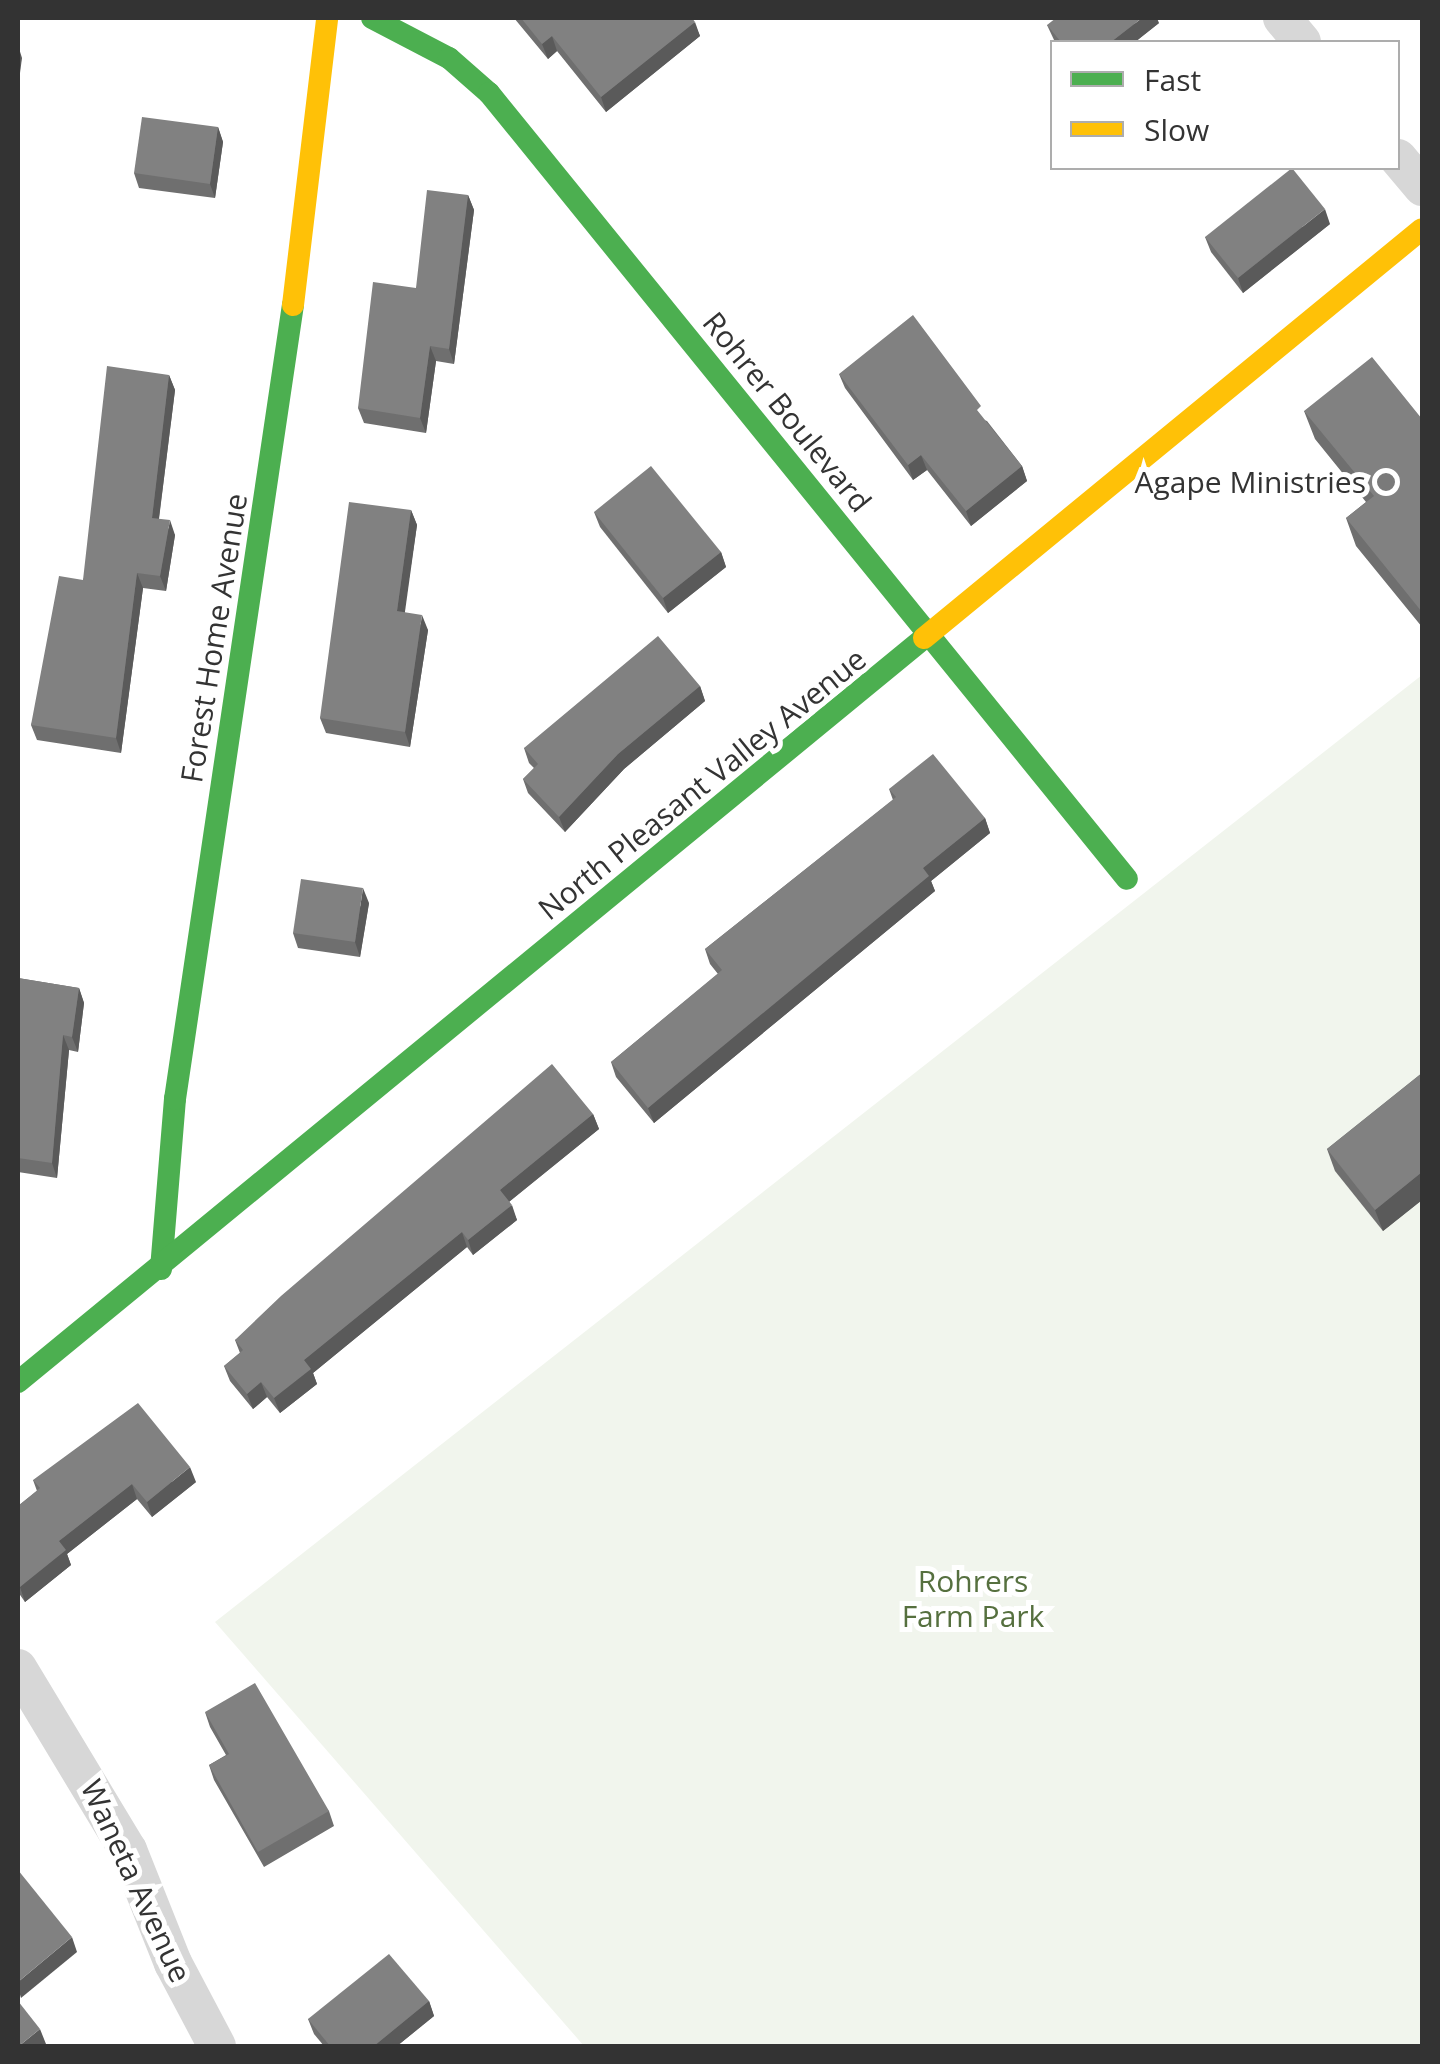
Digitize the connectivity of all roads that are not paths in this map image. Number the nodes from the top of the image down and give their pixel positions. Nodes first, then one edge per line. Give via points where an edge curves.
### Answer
1 (327, 18) edge
2 (372, 18) edge
3 (1282, 18) edge
4 (1300, 40) edge
5 (1400, 160) edge
6 (1422, 187) edge
7 (1422, 230) edge
8 (930, 636) junction
9 (1127, 879) dead end
10 (161, 1269) junction
11 (18, 1382) edge
12 (18, 1668) edge
13 (206, 2042) edge

1 - 10 street, Forest Home Avenue via 280,423 178,1080
2 - 8 street, Rohrer Boulevard via 449,58 490,93
3 - 4 street
5 - 6 street
7 - 8 street, North Pleasant Valley Avenue
8 - 9 street, Rohrer Boulevard
8 - 10 street, North Pleasant Valley Avenue
10 - 11 street, North Pleasant Valley Avenue
12 - 13 street, Waneta Avenue via 128,1850

